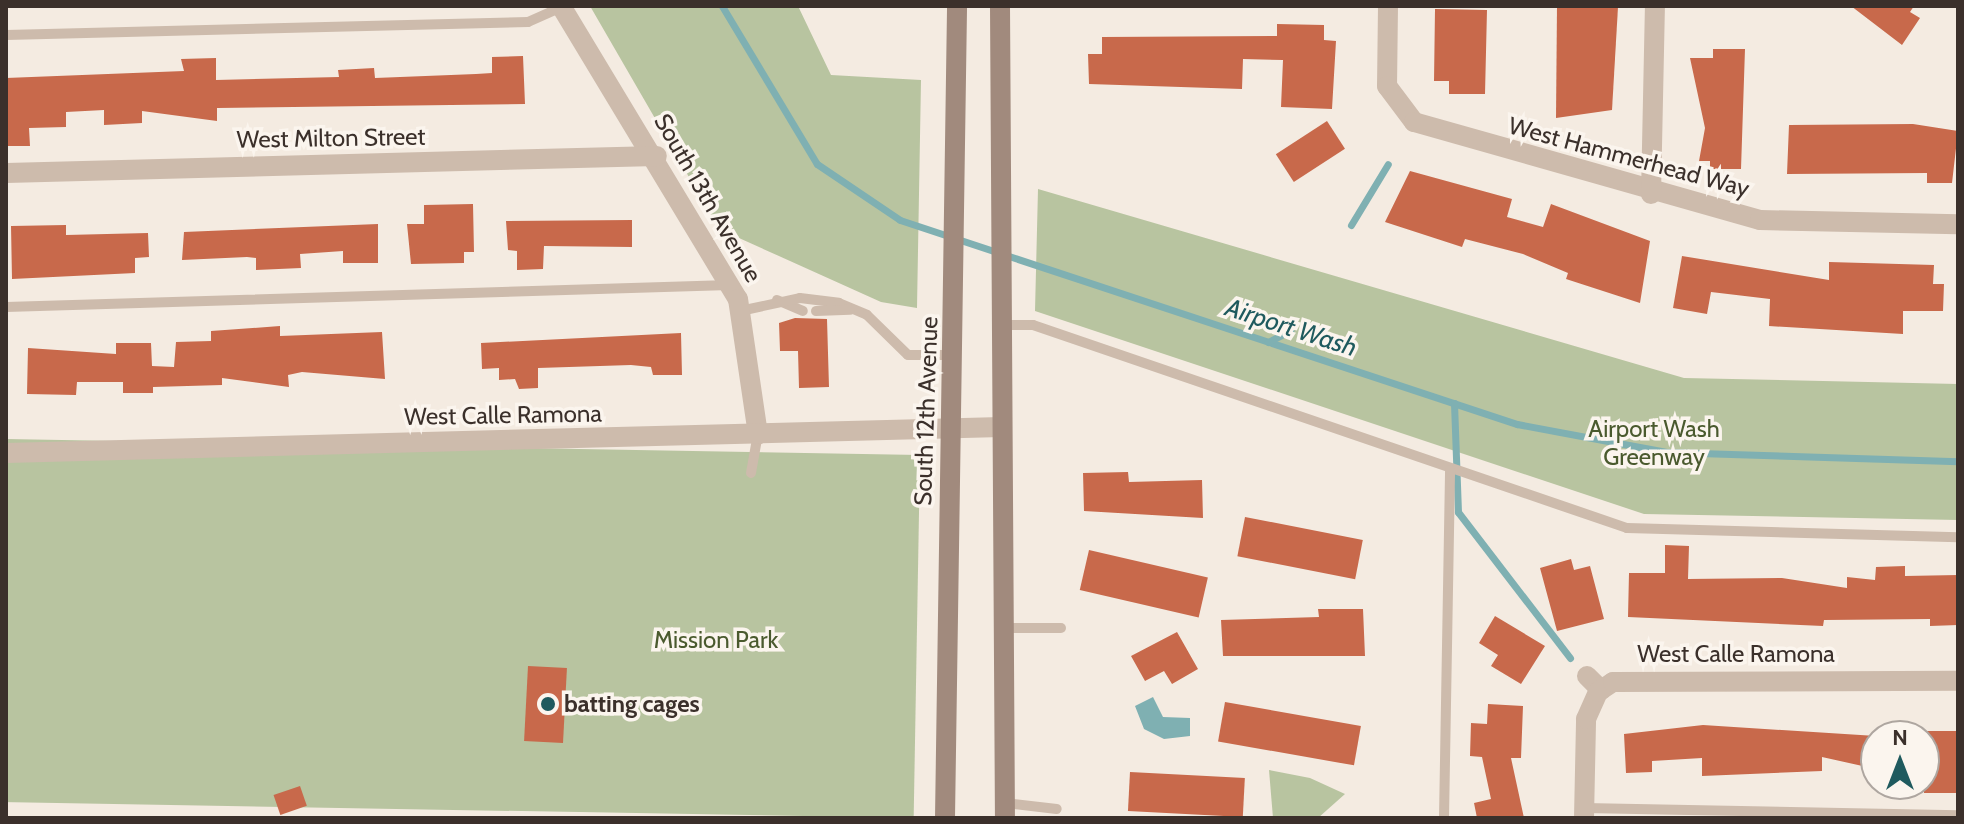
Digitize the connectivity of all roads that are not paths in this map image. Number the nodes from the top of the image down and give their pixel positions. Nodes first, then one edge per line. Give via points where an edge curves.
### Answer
1 (561, 6) edge
2 (957, 6) edge
3 (1000, 6) edge
4 (1388, 6) edge
5 (1655, 6) edge
6 (6, 35) edge
7 (657, 156) junction
8 (6, 173) edge
9 (1651, 194) junction
10 (1958, 224) edge
11 (730, 285) junction
12 (777, 300) junction
13 (6, 307) edge
14 (856, 310) junction
15 (740, 311) junction
16 (803, 311) dead end
17 (816, 311) dead end
18 (1003, 325) junction
19 (954, 355) junction
20 (1002, 427) junction
21 (951, 430) junction
22 (758, 435) junction
23 (6, 453) edge
24 (1450, 470) junction
25 (751, 473) dead end
26 (1958, 537) edge
27 (1003, 628) junction
28 (1061, 628) dead end
29 (1958, 681) edge
30 (1057, 809) dead end
31 (1005, 811) edge
32 (1584, 813) edge
33 (1958, 815) edge
34 (945, 818) edge
35 (1444, 818) edge

1 - 6 lane via 528,22
1 - 7 street, South 13th Avenue
2 - 19 main road, South 12th Avenue
3 - 18 main road
4 - 9 street, West Hammerhead Way via 1387,86 1414,122
5 - 9 street
7 - 8 street, West Milton Street
7 - 11 street, South 13th Avenue
9 - 10 street, West Hammerhead Way via 1760,220
11 - 13 lane
11 - 15 street, South 13th Avenue
12 - 14 lane
12 - 15 lane
12 - 16 lane
14 - 17 lane
14 - 19 lane via 908,355
15 - 22 street, South 13th Avenue
18 - 20 main road
18 - 24 lane via 1033,325
19 - 21 main road, South 12th Avenue
20 - 21 street, West Calle Ramona
20 - 27 main road
21 - 22 street, West Calle Ramona
21 - 34 main road, South 12th Avenue
22 - 23 street, West Calle Ramona
22 - 25 lane
24 - 26 lane via 1627,528
24 - 35 lane
27 - 28 lane
27 - 31 main road
29 - 32 street, West Calle Ramona via 1594,683 1584,733
30 - 31 lane
32 - 33 lane

